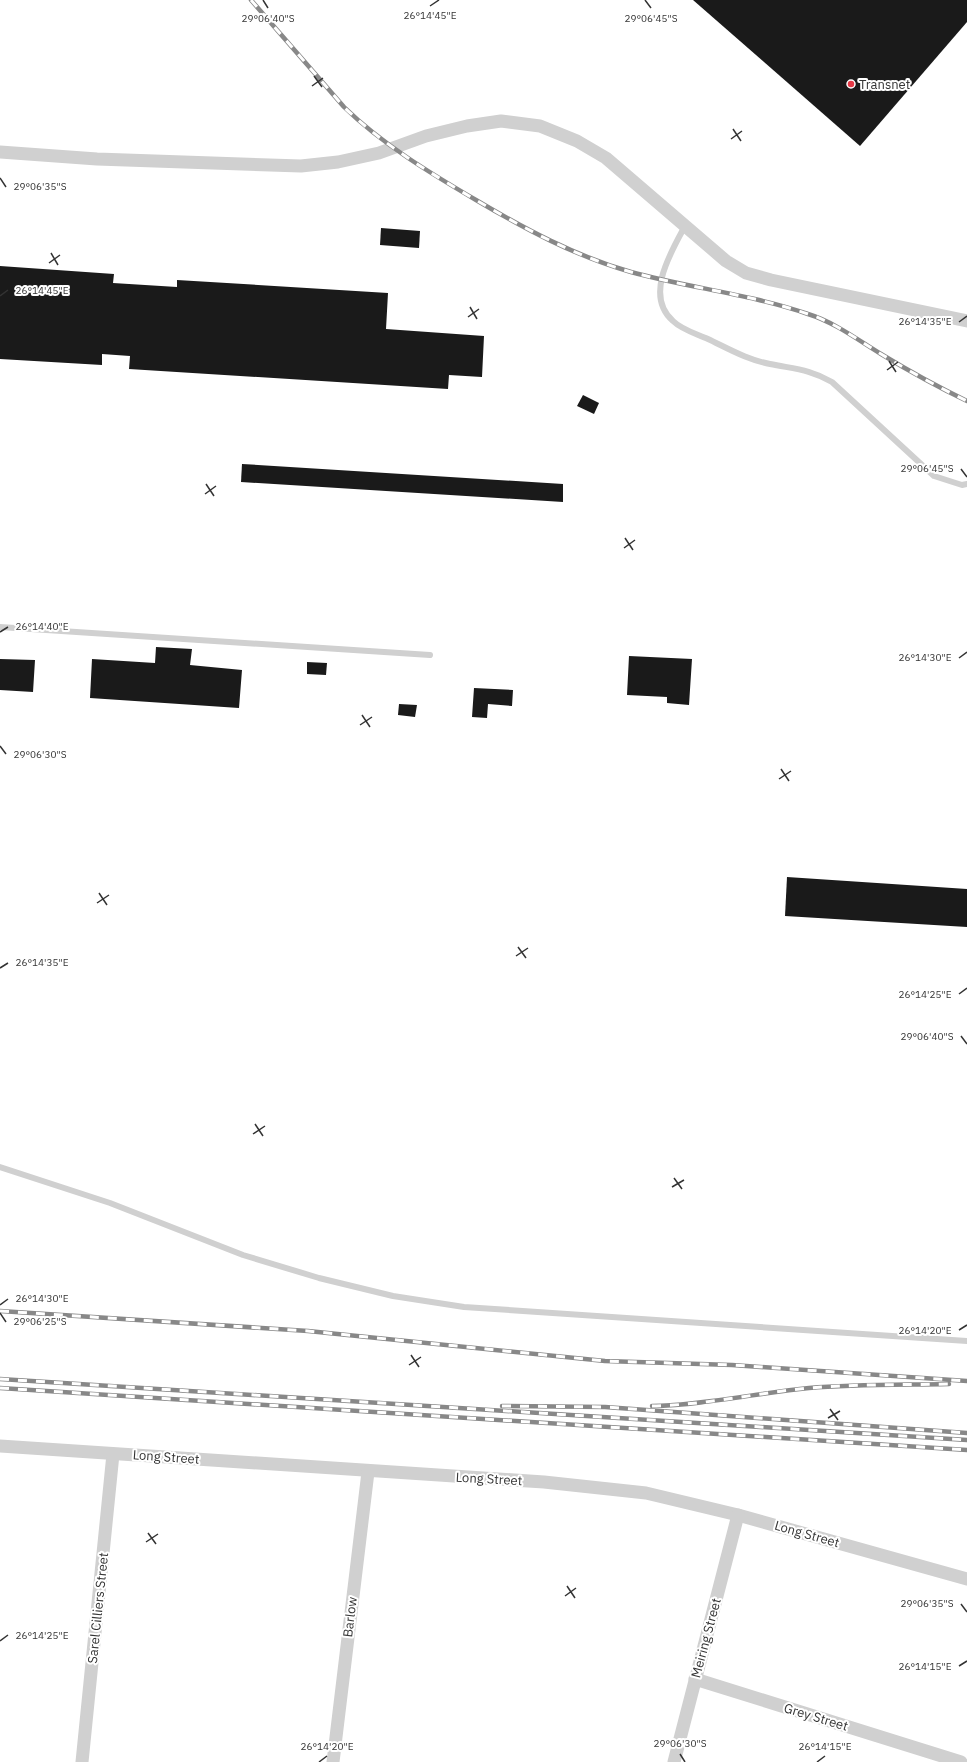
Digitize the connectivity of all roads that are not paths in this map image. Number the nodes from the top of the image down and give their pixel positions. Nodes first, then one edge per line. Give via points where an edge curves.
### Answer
1 (0, 152) edge
2 (685, 226) junction
3 (967, 321) edge
4 (967, 484) edge
5 (0, 628) edge
6 (430, 655) dead end
7 (0, 1168) edge
8 (967, 1341) edge
9 (0, 1446) edge
10 (113, 1454) junction
11 (368, 1472) junction
12 (738, 1515) junction
13 (967, 1579) edge
14 (695, 1679) junction
15 (82, 1762) edge
16 (333, 1762) edge
17 (674, 1762) edge
18 (961, 1762) edge

1 - 2 street via 97,159 301,166 338,162 379,153 426,136 501,121 540,126 577,141 606,158
2 - 3 street via 726,261 746,273
2 - 4 lane via 670,254 662,279 660,299 672,321 750,359 818,374 832,382 934,476
5 - 6 lane
7 - 8 lane via 110,1203 244,1255 319,1278 393,1296 487,1309
9 - 10 street, Long Street
10 - 11 street, Long Street
10 - 15 street, Sarel Cilliers Street
11 - 12 street, Long Street via 544,1482 624,1490
11 - 16 street, Barlow
12 - 13 street, Long Street
12 - 14 street, Meiring Street
14 - 17 street, Meiring Street
14 - 18 street, Grey Street

